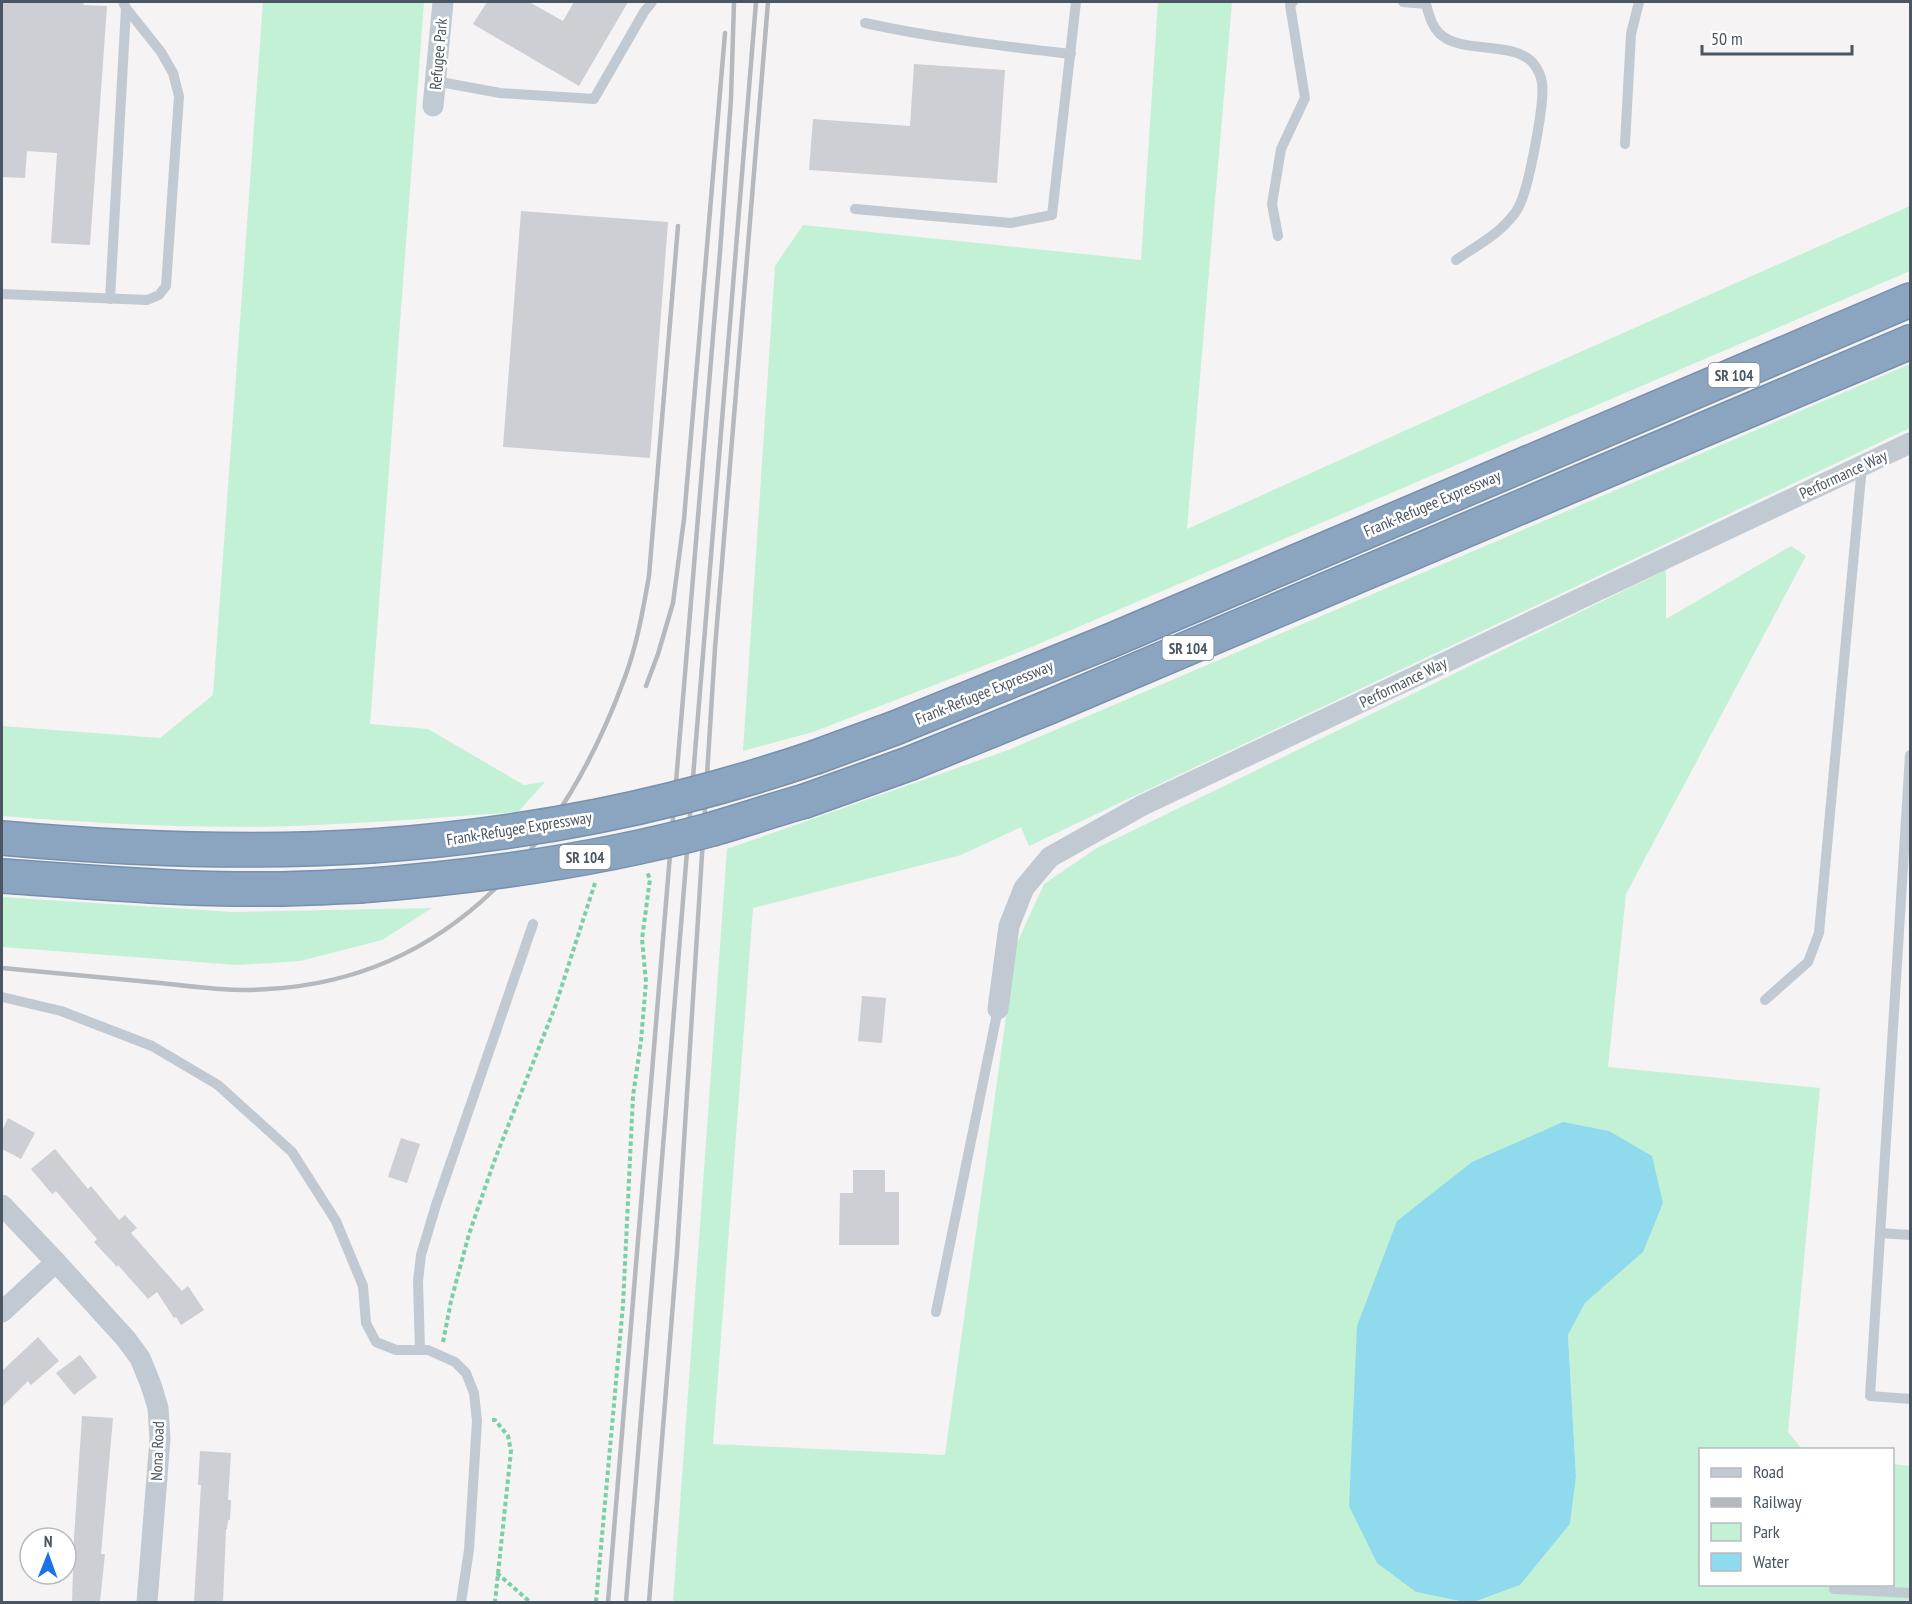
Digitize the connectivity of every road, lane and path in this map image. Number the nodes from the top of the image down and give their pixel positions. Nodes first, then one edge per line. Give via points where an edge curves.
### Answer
1 (442, 2) edge
2 (652, 2) edge
3 (1077, 2) edge
4 (1293, 2) edge
5 (1403, 2) edge
6 (1639, 2) edge
7 (1426, 3) edge
8 (124, 5) edge
9 (865, 23) dead end
10 (1071, 54) junction
11 (435, 81) junction
12 (433, 106) dead end
13 (1624, 144) dead end
14 (855, 209) dead end
15 (1278, 236) dead end
16 (1456, 260) dead end
17 (2, 294) edge
18 (110, 298) junction
19 (1911, 300) edge
20 (1911, 342) edge
21 (1911, 443) edge
22 (1862, 465) junction
23 (1911, 755) edge
24 (1909, 800) edge
25 (2, 838) edge
26 (645, 869) dead end
27 (2, 876) edge
28 (597, 876) dead end
29 (533, 924) dead end
30 (2, 997) edge
31 (1765, 1000) dead end
32 (998, 1010) joint
33 (2, 1205) edge
34 (1880, 1233) junction
35 (1911, 1235) edge
36 (56, 1262) junction
37 (2, 1312) edge
38 (936, 1312) dead end
39 (420, 1350) junction
40 (441, 1355) junction
41 (1911, 1399) edge
42 (477, 1421) junction
43 (497, 1573) junction
44 (1834, 1589) dead end
45 (1911, 1593) edge
46 (147, 1602) edge
47 (461, 1602) edge
48 (495, 1602) edge
49 (530, 1602) edge
50 (596, 1602) edge

1 - 11 street, Refugee Park
2 - 11 lane via 594,99 500,93
3 - 10 lane
4 - 15 lane via 1290,6 1305,98 1281,148 1272,204
5 - 7 lane
6 - 13 lane via 1631,34
7 - 16 lane via 1440,34 1453,41 1519,54 1532,61 1542,86 1535,143 1520,206 1496,232
8 - 18 lane
8 - 18 lane via 161,52 173,73 179,96 166,286 159,295 147,300
9 - 10 lane via 977,43
10 - 14 lane via 1052,215 1011,223
11 - 12 street, Refugee Park
17 - 18 lane
19 - 25 highway, Frank-Refugee Expressway / SR 104, bridge via 1112,640 895,728 759,776 581,820 478,837 372,846 212,850
20 - 27 highway, SR 104, bridge via 911,763 708,830 544,865 359,886 210,888
21 - 22 street, Performance Way
22 - 31 lane via 1819,933 1808,962
22 - 32 street, Performance Way via 1143,805 1050,857 1024,888 1008,926
23 - 24 lane
24 - 34 lane
26 - 50 path via 650,879 642,939 645,994 633,1096 622,1305
28 - 40 path via 555,1007 469,1234
29 - 39 lane via 420,1255
30 - 39 lane via 61,1011 152,1046 218,1085 292,1152 336,1221 363,1286 366,1323 376,1342 396,1350
32 - 38 lane
33 - 36 street, Nona Road
34 - 35 lane
34 - 41 lane via 1870,1396
36 - 37 street
36 - 46 street, Nona Road via 140,1358 156,1400 160,1439
39 - 40 lane
40 - 42 lane via 466,1373 474,1393
42 - 43 path via 495,1420 508,1436 511,1452
42 - 47 lane via 470,1550
43 - 48 path
43 - 49 path
44 - 45 lane

